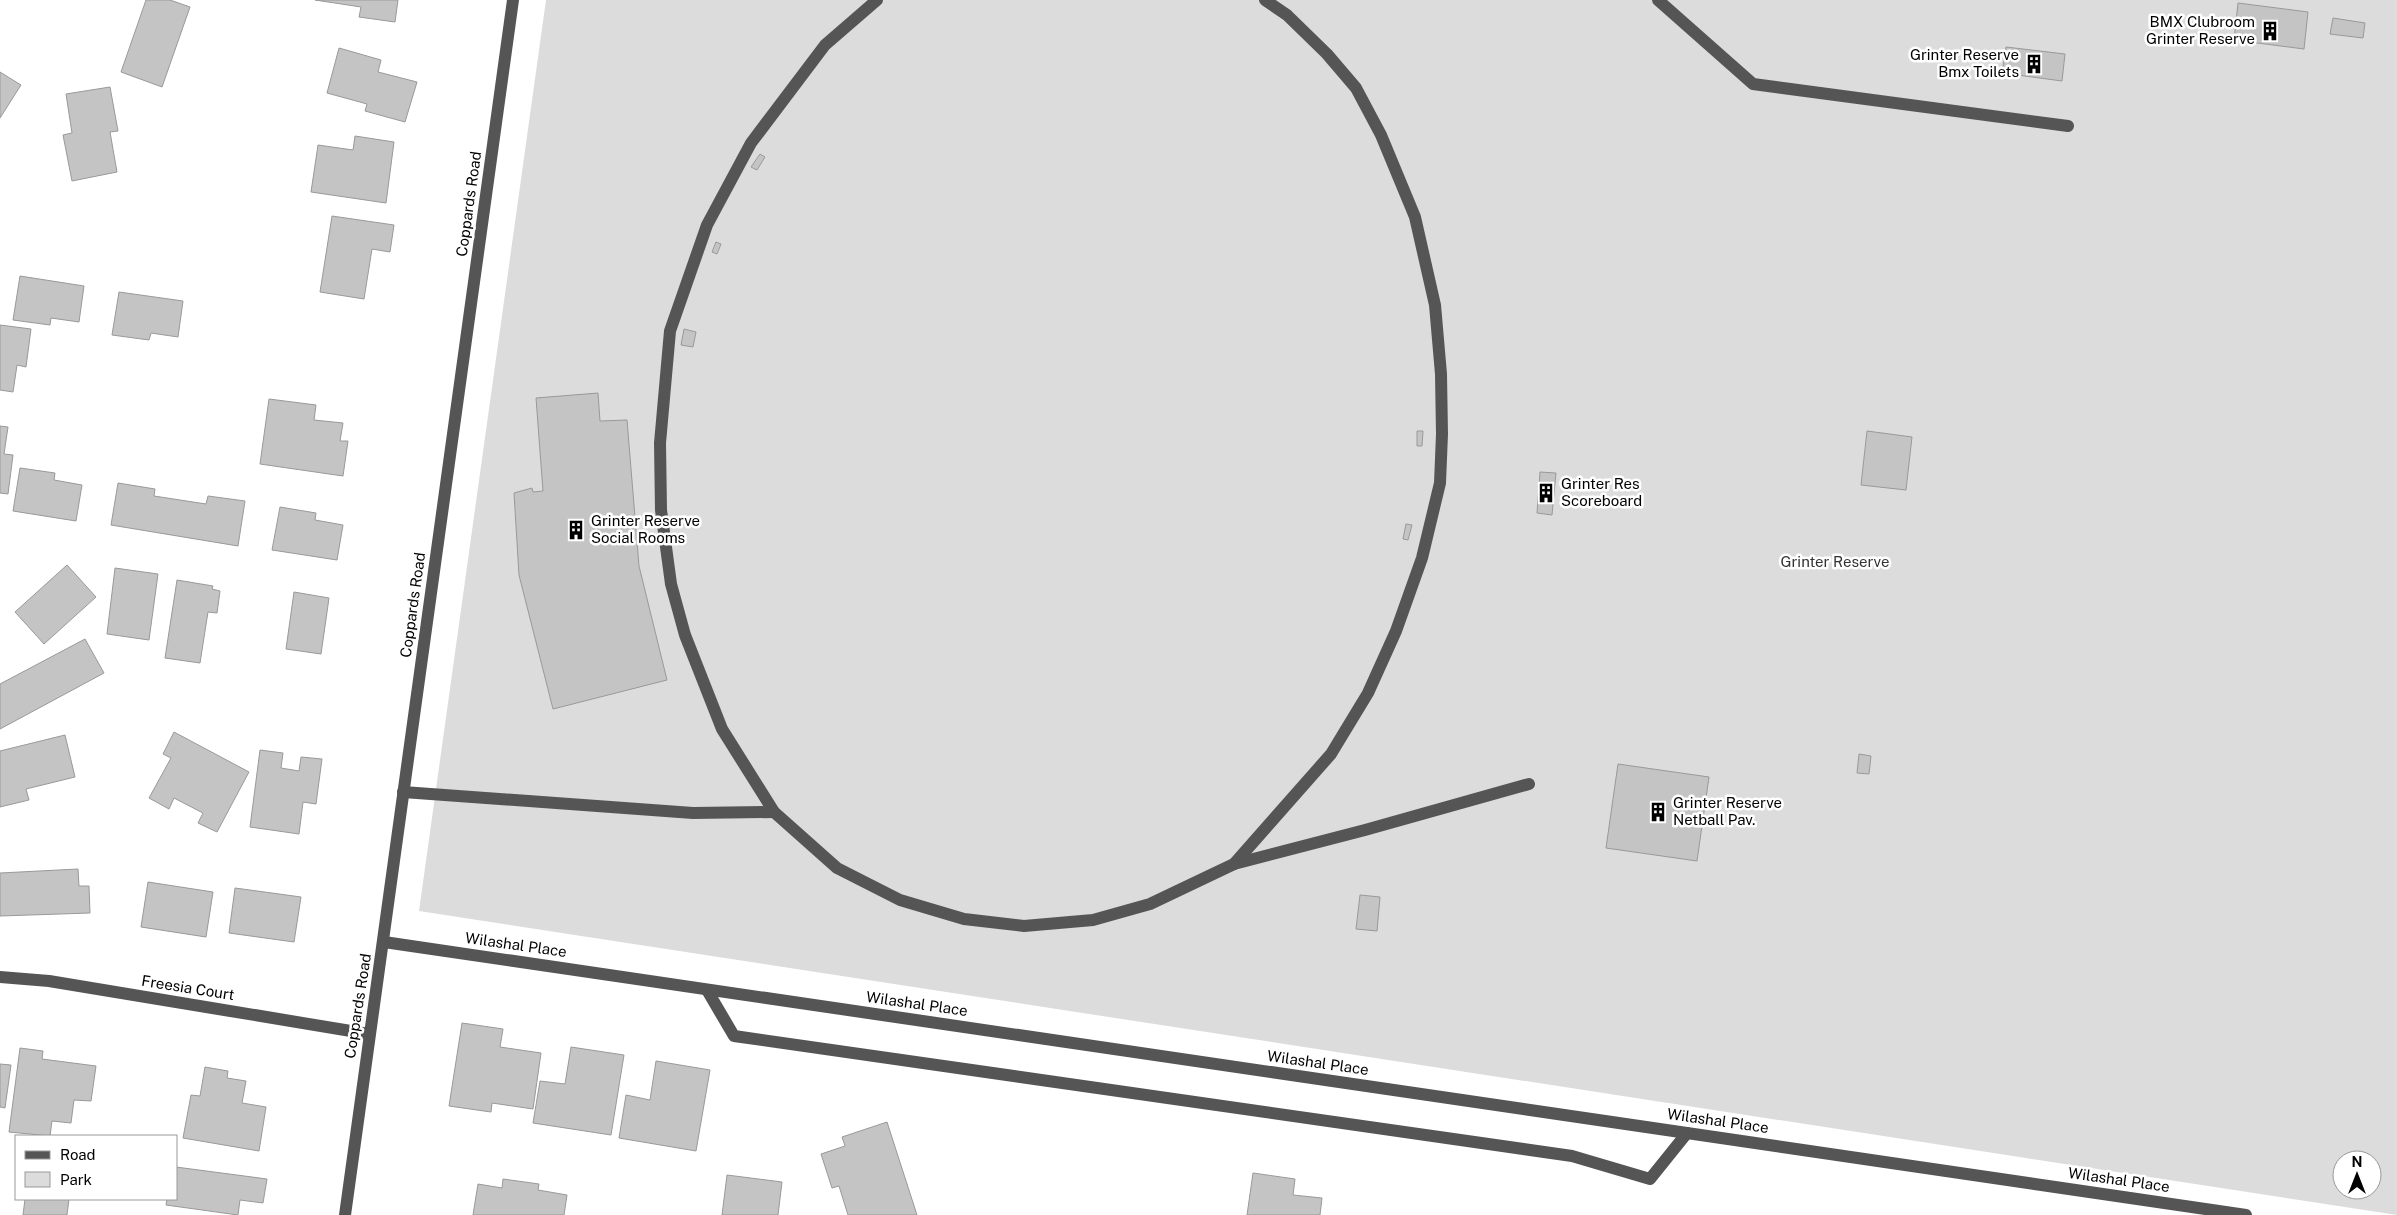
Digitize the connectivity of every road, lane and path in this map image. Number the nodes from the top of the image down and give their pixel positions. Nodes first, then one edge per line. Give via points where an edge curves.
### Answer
1 (513, 0) edge
2 (877, 0) edge
3 (1265, 0) edge
4 (1658, 0) edge
5 (2068, 126) dead end
6 (1529, 784) dead end
7 (403, 792) junction
8 (774, 812) junction
9 (1234, 864) junction
10 (384, 942) junction
11 (0, 977) edge
12 (707, 990) junction
13 (370, 1034) junction
14 (1687, 1133) junction
15 (345, 1215) edge
16 (2246, 1215) edge

1 - 7 street, Coppards Road
2 - 8 street via 826,45 751,143 707,225 670,331 660,443 661,510 671,584 685,635 722,729
3 - 9 street via 1287,15 1356,88 1381,135 1415,218 1435,305 1442,374 1442,434 1440,484 1422,558 1396,631 1368,693 1331,754
4 - 5 street via 1753,84
6 - 9 street
7 - 8 street via 693,813
7 - 10 street, Coppards Road
8 - 9 street via 838,868 900,900 972,920 1024,926 1093,920 1160,900
10 - 12 street, Wilashal Place
10 - 13 street, Coppards Road
11 - 13 street, Freesia Court via 49,982
12 - 14 street, Wilashal Place
12 - 14 street via 734,1036 1572,1156 1650,1179
13 - 15 street, Coppards Road
14 - 16 street, Wilashal Place

